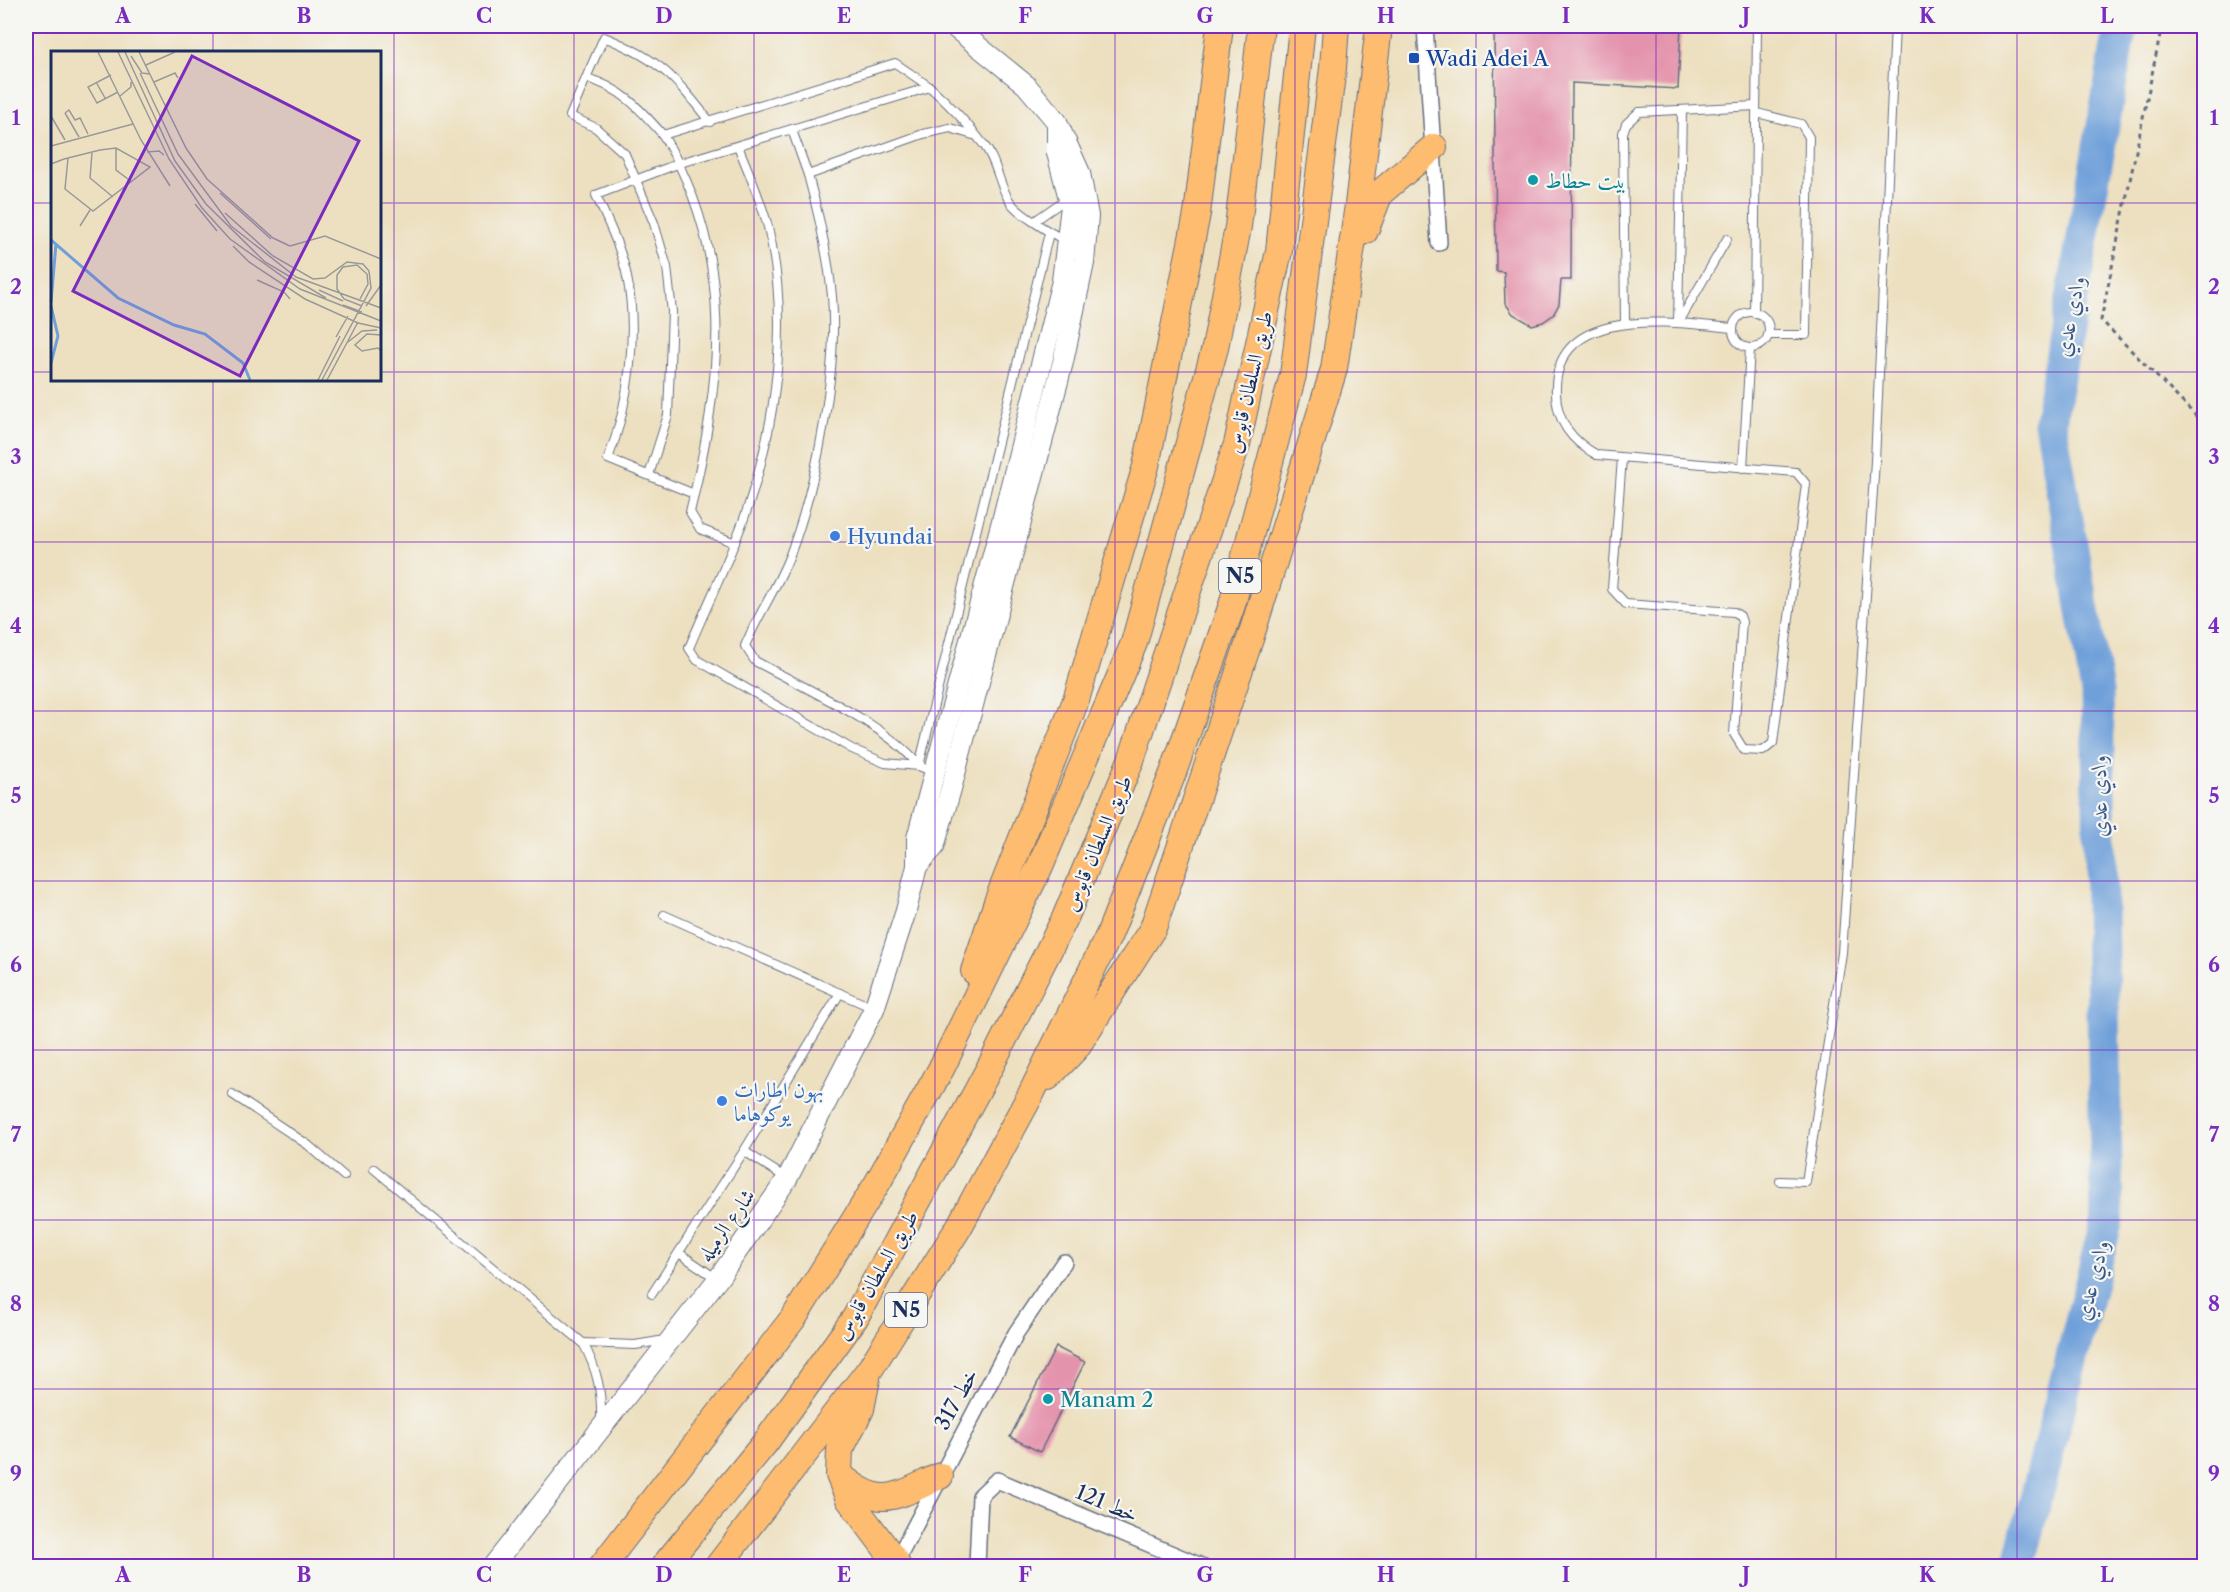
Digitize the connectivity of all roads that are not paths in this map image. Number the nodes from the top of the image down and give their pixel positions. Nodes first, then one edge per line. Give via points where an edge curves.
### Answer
1 (953, 26) edge
2 (1220, 26) edge
3 (1261, 26) edge
4 (1302, 26) edge
5 (1336, 26) edge
6 (1379, 26) edge
7 (1425, 26) edge
8 (1757, 26) edge
9 (1895, 26) edge
10 (586, 78) junction
11 (930, 87) junction
12 (1682, 110) junction
13 (1756, 110) junction
14 (710, 122) junction
15 (1057, 122) junction
16 (792, 130) junction
17 (663, 135) junction
18 (974, 136) junction
19 (738, 146) junction
20 (1434, 147) junction
21 (680, 163) junction
22 (808, 175) junction
23 (637, 178) junction
24 (1070, 197) junction
25 (1036, 220) junction
26 (1049, 233) junction
27 (1727, 239) dead end
28 (1069, 242) junction
29 (1439, 243) dead end
30 (1347, 282) junction
31 (1754, 313) junction
32 (1071, 323) junction
33 (1625, 323) junction
34 (1678, 323) junction
35 (1733, 328) junction
36 (1768, 335) junction
37 (1750, 348) junction
38 (1622, 458) junction
39 (1743, 468) junction
40 (649, 475) junction
41 (694, 494) junction
42 (735, 543) junction
43 (927, 769) junction
44 (917, 866) junction
45 (664, 915) dead end
46 (840, 993) junction
47 (874, 1009) junction
48 (941, 1069) junction
49 (232, 1094) dead end
50 (1031, 1094) junction
51 (744, 1151) junction
52 (374, 1169) dead end
53 (344, 1176) dead end
54 (787, 1179) junction
55 (1780, 1181) dead end
56 (679, 1253) junction
57 (1064, 1262) dead end
58 (718, 1279) junction
59 (651, 1294) dead end
60 (671, 1338) junction
61 (583, 1343) junction
62 (870, 1369) junction
63 (601, 1427) junction
64 (839, 1474) junction
65 (940, 1476) junction
66 (1183, 1562) edge
67 (896, 1565) edge
68 (493, 1566) edge
69 (602, 1566) edge
70 (664, 1566) edge
71 (718, 1566) edge
72 (977, 1566) edge
73 (1201, 1566) edge

1 - 15 street via 1026,85
2 - 48 highway via 1197,214 1146,466 1076,700 997,902
3 - 48 highway via 1238,226 1215,348 1134,643 1040,866
4 - 70 highway, طريق السلطان قابوس / N5 via 1279,251 1237,444 1131,760 1060,928 855,1318 765,1443
5 - 50 highway, طريق السلطان قابوس / N5 via 1293,375 1232,605 1173,773 1109,935
6 - 30 highway
7 - 20 street
8 - 13 lane
9 - 55 lane via 1875,461 1842,953 1806,1182
10 - 14 lane via 604,37 665,68
10 - 17 lane via 602,82 633,101
10 - 23 lane via 570,116 596,128 625,154
11 - 14 lane via 895,63
11 - 16 lane
11 - 18 lane via 949,103
12 - 13 lane
12 - 33 lane via 1639,112 1626,124 1623,133
12 - 34 lane
13 - 31 lane
13 - 36 lane via 1801,124 1809,137 1806,335
14 - 17 lane
15 - 24 street via 1057,153
15 - 32 street via 1080,173 1088,216 1084,263
16 - 19 lane
16 - 22 lane
17 - 21 lane
18 - 22 lane via 950,128 923,134
18 - 25 lane via 990,155 1009,201 1019,212
19 - 21 lane
19 - 42 lane via 768,228 779,318 776,373 762,462
20 - 29 street
20 - 30 highway via 1380,193
21 - 23 lane
21 - 41 lane via 707,240 718,341 714,399
22 - 43 lane via 823,232 832,298 831,369 812,484 791,552 745,646 755,661 884,734
23 - 40 lane via 667,267 672,312 668,415
23 - 40 lane via 596,195 619,249 631,302 626,395 608,459
24 - 25 lane
24 - 28 street
25 - 26 lane
26 - 28 lane
26 - 43 lane
27 - 34 lane
28 - 32 street via 1075,253
28 - 43 street via 1034,398
30 - 50 highway via 1334,369 1216,744 1153,928 1076,1048
31 - 35 lane via 1738,318
31 - 36 lane via 1767,323
32 - 44 street via 951,789 934,847
33 - 34 lane
33 - 38 lane via 1592,331 1578,341 1559,369 1555,386 1556,403 1570,435 1597,455
34 - 35 lane
35 - 37 lane via 1736,339
36 - 37 lane via 1761,345
37 - 39 lane
38 - 39 lane
38 - 39 lane via 1612,589 1626,604 1739,614 1742,622 1734,734 1739,746 1757,753 1773,743 1806,484 1796,472
40 - 41 lane
41 - 42 lane via 690,512 700,529
42 - 43 lane via 689,648 692,654 852,749 885,763
43 - 44 street
44 - 47 street, شارع الرميله
45 - 46 lane
46 - 47 lane
46 - 51 lane
47 - 54 street, شارع الرميله
48 - 69 highway via 878,1182 795,1316
49 - 53 lane via 308,1145
50 - 62 highway, طريق السلطان قابوس / N5 via 959,1227
51 - 54 lane
51 - 56 lane
52 - 61 lane
54 - 58 street, شارع الرميله
56 - 58 lane
56 - 59 lane
57 - 65 street, خط 317 via 1016,1333
58 - 60 street, شارع الرميله
60 - 61 lane via 635,1345
60 - 63 street, شارع الرميله
61 - 63 lane via 596,1367 602,1399
62 - 64 highway via 861,1409 840,1450
62 - 71 highway, طريق السلطان قابوس / N5
63 - 68 street, شارع الرميله
64 - 65 highway via 859,1492 874,1497 894,1495
64 - 67 highway via 849,1499
65 - 67 street, خط 317
66 - 72 street, خط 121 via 997,1480 980,1496
66 - 73 street, خط 121

